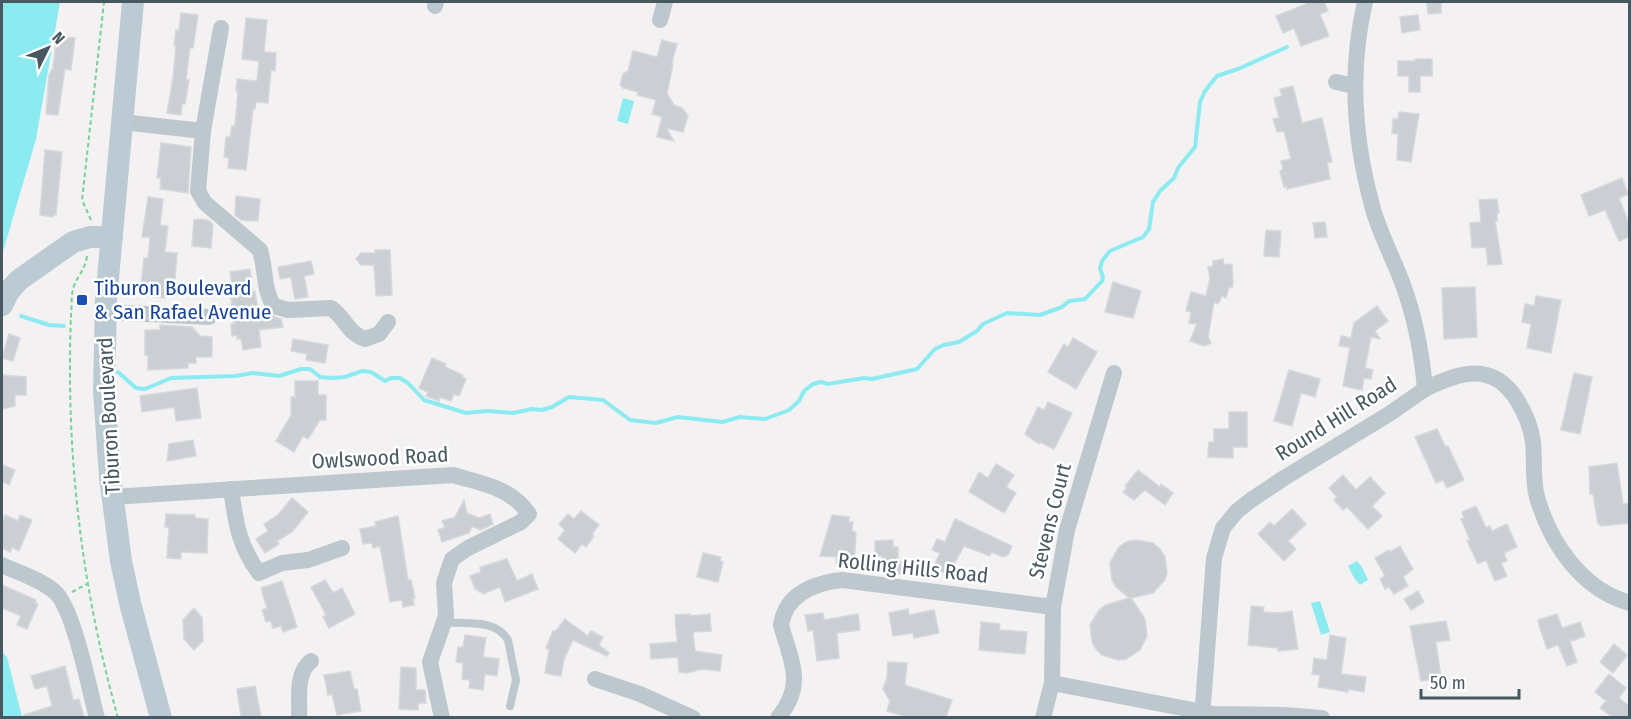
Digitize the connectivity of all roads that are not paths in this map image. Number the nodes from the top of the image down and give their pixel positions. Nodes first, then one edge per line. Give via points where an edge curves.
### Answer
1 (133, 2) edge
2 (664, 2) edge
3 (1365, 2) edge
4 (660, 20) dead end
5 (220, 28) dead end
6 (1336, 82) dead end
7 (1354, 86) junction
8 (122, 122) junction
9 (202, 131) junction
10 (112, 237) junction
11 (2, 304) edge
12 (105, 312) junction
13 (209, 317) dead end
14 (388, 322) dead end
15 (1114, 373) dead end
16 (1425, 389) junction
17 (231, 489) junction
18 (112, 496) junction
19 (342, 548) dead end
20 (2, 565) edge
21 (1629, 603) edge
22 (1053, 607) junction
23 (444, 622) junction
24 (311, 661) dead end
25 (595, 679) dead end
26 (1052, 683) junction
27 (510, 706) dead end
28 (1202, 714) edge
29 (97, 717) edge
30 (161, 717) edge
31 (299, 717) edge
32 (442, 717) edge
33 (693, 717) edge
34 (778, 717) edge
35 (1043, 717) edge
36 (1322, 717) edge

1 - 8 main road, Tiburon Boulevard
2 - 4 street
3 - 7 street, Round Hill Road
5 - 9 street
6 - 7 street
7 - 16 street, Round Hill Road via 1361,155 1373,211 1403,284
8 - 9 street
8 - 10 main road, Tiburon Boulevard
9 - 14 street via 198,191 205,202 260,250 267,295 274,306 288,310 331,308 350,330 365,339 379,334
10 - 11 main road via 73,242 19,280
10 - 12 main road, Tiburon Boulevard
12 - 13 street
12 - 18 main road, Tiburon Boulevard via 104,384
15 - 22 street, Stevens Court via 1066,530
16 - 21 street via 1469,373 1494,376 1512,391 1531,429 1537,497 1551,533 1570,562 1593,586
16 - 28 street, Round Hill Road via 1251,500 1223,528 1214,563
17 - 18 street, Owlswood Road
17 - 19 street via 246,556 259,573
17 - 23 street, Owlswood Road via 453,475 503,490 520,501 529,514 452,559 444,583
18 - 30 main road, Tiburon Boulevard via 127,589
20 - 29 street via 48,587 62,599
22 - 26 street, Stevens Court
22 - 34 street, Rolling Hills Road via 842,580 821,582 802,592 782,617 795,682 791,700
23 - 27 lane via 487,625 505,635 516,680
23 - 32 street, Owlswood Road via 430,662
24 - 31 street via 300,679
25 - 33 street
26 - 28 street
26 - 35 street, Stevens Court
28 - 36 street

